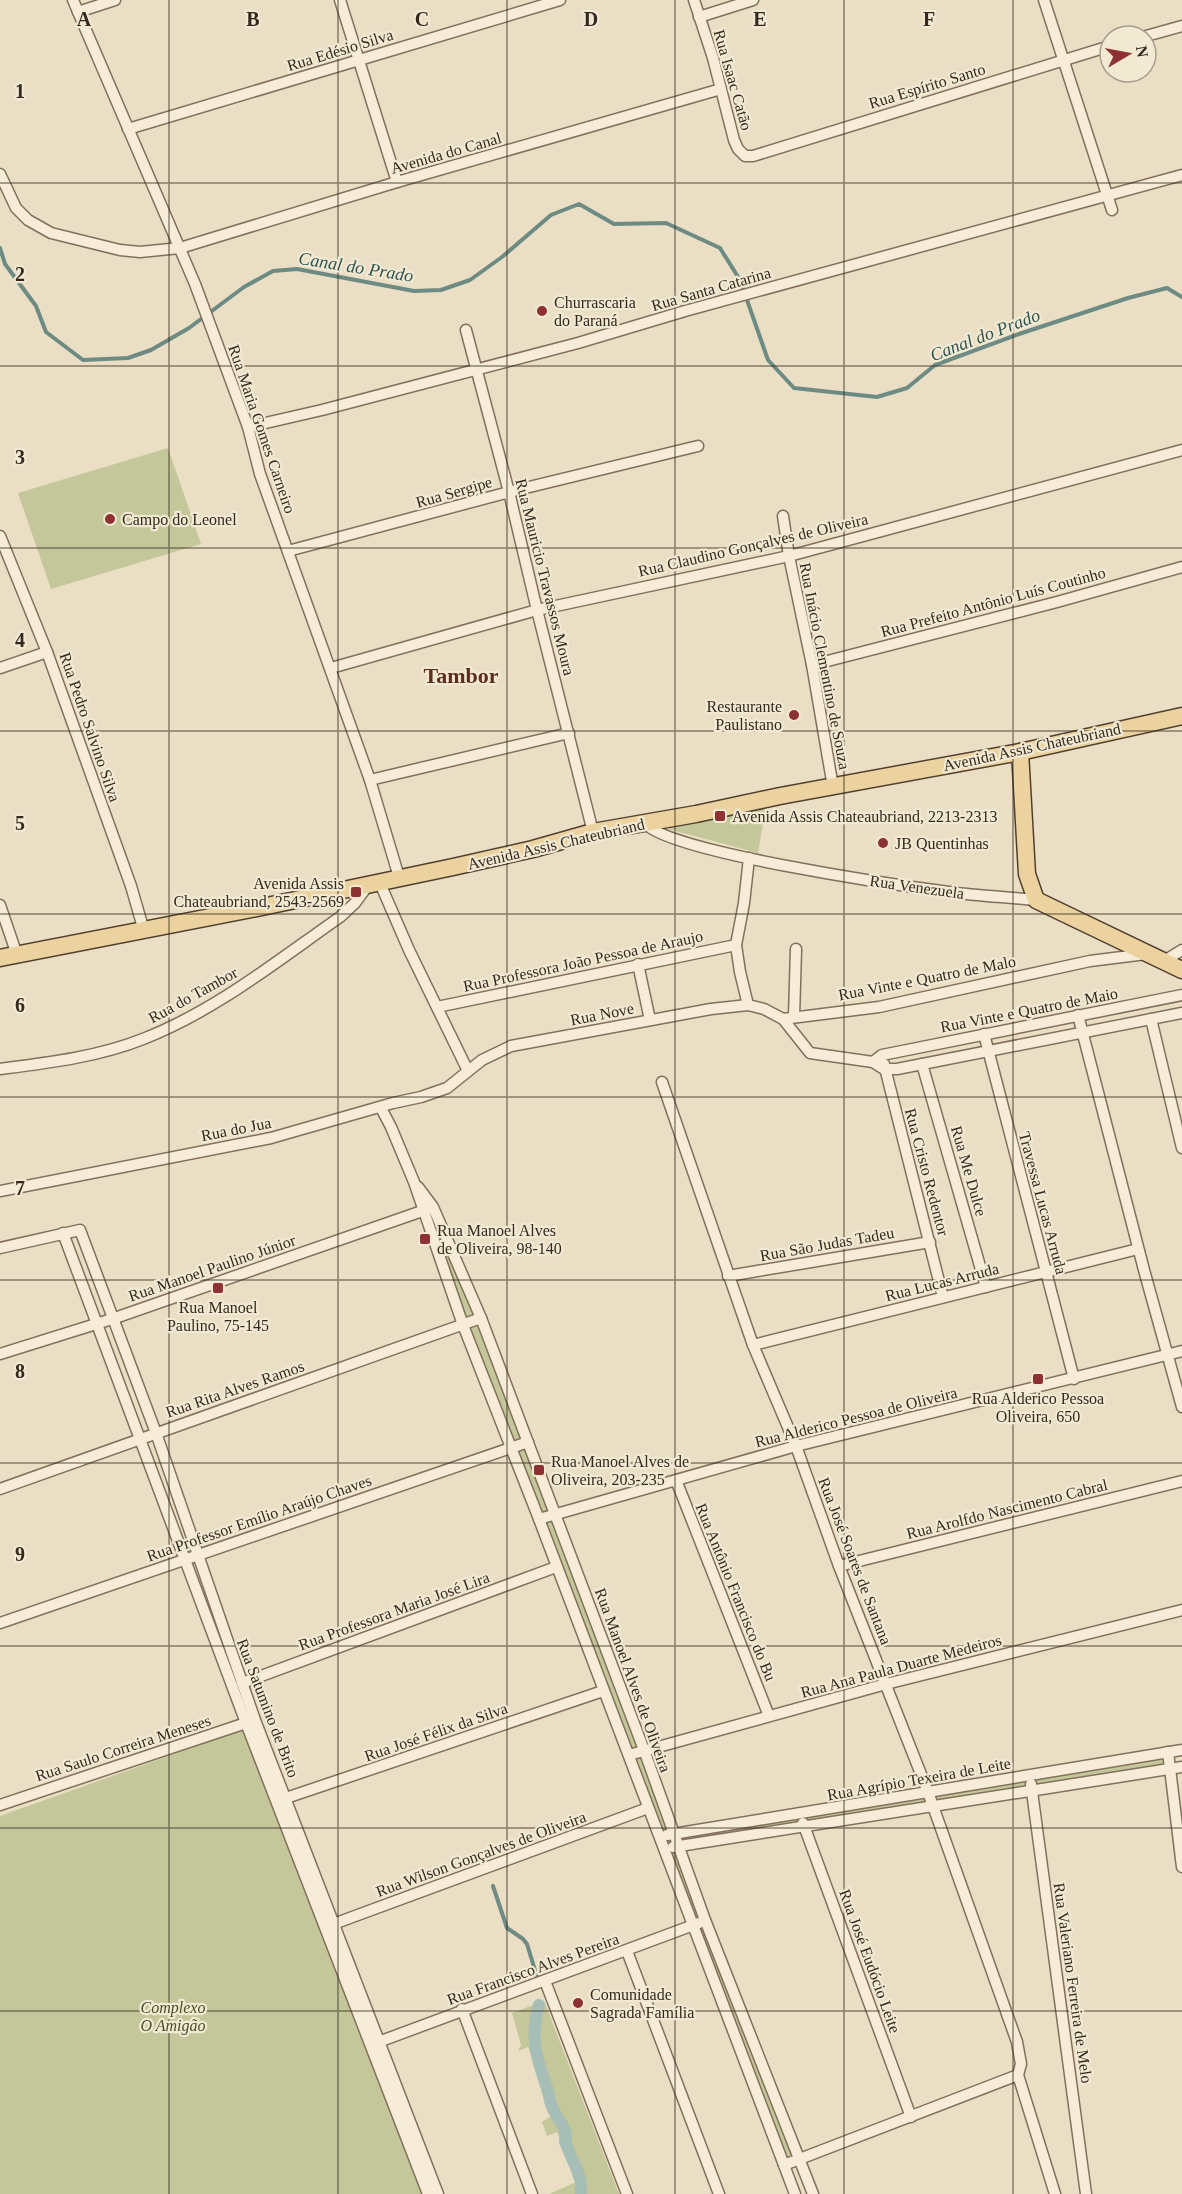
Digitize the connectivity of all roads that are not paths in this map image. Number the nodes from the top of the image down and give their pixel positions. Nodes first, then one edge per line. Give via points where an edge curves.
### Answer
1 (73, 0) edge
2 (116, 0) edge
3 (340, 0) edge
4 (560, 0) edge
5 (694, 0) edge
6 (753, 0) edge
7 (1044, 0) edge
8 (78, 12) junction
9 (699, 17) junction
10 (1182, 26) edge
11 (1158, 33) edge
12 (1098, 49) edge
13 (1064, 59) junction
14 (357, 60) junction
15 (722, 89) junction
16 (128, 129) junction
17 (753, 156) joint
18 (0, 174) edge
19 (1182, 176) edge
20 (397, 182) junction
21 (4, 195) edge
22 (1108, 196) junction
23 (1112, 210) dead end
24 (180, 248) junction
25 (466, 330) dead end
26 (475, 369) junction
27 (248, 427) junction
28 (698, 446) dead end
29 (1182, 450) edge
30 (509, 492) junction
31 (783, 516) dead end
32 (0, 536) edge
33 (288, 551) junction
34 (789, 556) junction
35 (1182, 567) edge
36 (537, 610) junction
37 (47, 652) junction
38 (812, 665) junction
39 (0, 668) edge
40 (331, 668) junction
41 (1182, 716) edge
42 (569, 733) junction
43 (1020, 752) junction
44 (370, 780) junction
45 (833, 786) junction
46 (645, 824) junction
47 (593, 832) junction
48 (749, 858) junction
49 (399, 877) junction
50 (374, 883) junction
51 (1036, 900) junction
52 (0, 905) edge
53 (144, 931) junction
54 (736, 945) junction
55 (796, 949) dead end
56 (1182, 950) edge
57 (1148, 954) junction
58 (8, 957) edge
59 (1164, 961) junction
60 (638, 964) junction
61 (1182, 970) edge
62 (1182, 995) edge
63 (748, 1005) junction
64 (437, 1007) junction
65 (1182, 1013) edge
66 (1078, 1015) junction
67 (789, 1018) junction
68 (1151, 1019) junction
69 (650, 1020) junction
70 (984, 1034) junction
71 (1082, 1034) junction
72 (987, 1051) junction
73 (878, 1058) junction
74 (922, 1064) junction
75 (0, 1069) edge
76 (884, 1069) junction
77 (468, 1071) junction
78 (662, 1082) dead end
79 (381, 1108) junction
80 (1182, 1148) edge
81 (0, 1191) edge
82 (428, 1208) junction
83 (63, 1233) junction
84 (930, 1242) junction
85 (0, 1248) edge
86 (1138, 1249) junction
87 (1047, 1272) junction
88 (728, 1276) junction
89 (986, 1287) junction
90 (943, 1297) junction
91 (481, 1318) junction
92 (112, 1319) junction
93 (96, 1323) junction
94 (463, 1325) junction
95 (753, 1345) junction
96 (1182, 1351) edge
97 (0, 1354) edge
98 (1169, 1355) junction
99 (1074, 1379) junction
100 (1182, 1407) edge
101 (156, 1433) junction
102 (140, 1440) junction
103 (528, 1442) junction
104 (796, 1446) junction
105 (511, 1448) junction
106 (676, 1480) junction
107 (1182, 1480) edge
108 (0, 1489) edge
109 (556, 1514) junction
110 (539, 1519) junction
111 (198, 1554) junction
112 (185, 1559) junction
113 (839, 1566) junction
114 (556, 1567) junction
115 (1182, 1610) edge
116 (0, 1623) edge
117 (242, 1683) junction
118 (886, 1684) junction
119 (603, 1691) junction
120 (769, 1716) junction
121 (251, 1722) junction
122 (644, 1750) junction
123 (1182, 1750) edge
124 (1167, 1752) junction
125 (629, 1755) junction
126 (1182, 1767) edge
127 (1170, 1769) junction
128 (1030, 1775) junction
129 (1032, 1789) junction
130 (928, 1792) junction
131 (282, 1800) junction
132 (0, 1805) edge
133 (933, 1807) junction
134 (648, 1808) junction
135 (801, 1814) junction
136 (805, 1827) junction
137 (674, 1834) junction
138 (660, 1837) junction
139 (679, 1846) junction
140 (664, 1849) junction
141 (1182, 1867) edge
142 (705, 1920) junction
143 (329, 1925) junction
144 (693, 1925) junction
145 (627, 1951) junction
146 (545, 1981) junction
147 (462, 2009) junction
148 (375, 2044) junction
149 (1018, 2075) junction
150 (911, 2117) junction
151 (800, 2159) junction
152 (784, 2165) junction
153 (428, 2194) edge
154 (438, 2194) edge
155 (532, 2194) edge
156 (627, 2194) edge
157 (719, 2194) edge
158 (795, 2194) edge
159 (813, 2194) edge
160 (1055, 2194) edge
161 (1086, 2194) edge

1 - 8 street, Rua Maria Gomes Carneiro
2 - 8 street
3 - 14 street
4 - 14 street, Rua Edésio Silva
5 - 9 street, Rua Isaac Catão
6 - 9 street
7 - 13 street
8 - 16 street, Rua Maria Gomes Carneiro
9 - 15 street, Rua Isaac Catão
10 - 11 street
12 - 13 street, Rua Espírito Santo
13 - 17 street, Rua Espírito Santo
13 - 22 street
14 - 16 street, Rua Edésio Silva
14 - 20 street
15 - 17 street, Rua Isaac Catão via 738,149 742,155
15 - 20 street, Avenida do Canal
16 - 24 street, Rua Maria Gomes Carneiro
18 - 21 street, Avenida do Canal
19 - 22 street, Rua Santa Catarina
20 - 24 street, Avenida do Canal
21 - 24 street, Avenida do Canal via 28,220 51,233 120,250
22 - 23 street
22 - 26 street, Rua Santa Catarina
24 - 27 street, Rua Maria Gomes Carneiro
25 - 26 street, Rua Mauricio Travassos Moura
26 - 27 street, Rua Santa Catarina
26 - 30 street, Rua Mauricio Travassos Moura
27 - 33 street, Rua Maria Gomes Carneiro via 260,474
28 - 30 street, Rua Sergipe
29 - 34 street, Rua Claudino Gonçalves de Oliveira
30 - 33 street, Rua Sergipe
30 - 36 street, Rua Mauricio Travassos Moura
31 - 34 street, Rua Inácio Clementino de Souza
32 - 37 street, Rua Pedro Salvino Silva
33 - 40 street, Rua Maria Gomes Carneiro
34 - 36 street, Rua Claudino Gonçalves de Oliveira
34 - 38 street, Rua Inácio Clementino de Souza
35 - 38 street, Rua Prefeito Antônio Luís Coutinho
36 - 40 street, Rua Claudino Gonçalves de Oliveira
36 - 42 street, Rua Mauricio Travassos Moura
37 - 39 street
37 - 53 street, Rua Pedro Salvino Silva
38 - 45 street, Rua Inácio Clementino de Souza
40 - 44 street, Rua Maria Gomes Carneiro
41 - 43 main road, Avenida Assis Chateubriand
42 - 44 street
42 - 47 street, Rua Mauricio Travassos Moura
43 - 45 main road, Avenida Assis Chateubriand
43 - 51 main road via 1028,874
44 - 49 street, Rua Maria Gomes Carneiro
45 - 46 main road, Avenida Assis Chateubriand
46 - 47 main road, Avenida Assis Chateubriand
46 - 48 street, Rua Venezuela via 661,835
47 - 49 main road, Avenida Assis Chateubriand via 533,849
48 - 51 street, Rua Venezuela via 890,884
48 - 54 street
49 - 50 main road, Avenida Assis Chateubriand
50 - 53 main road, Avenida Assis Chateubriand
50 - 64 street
50 - 75 street, Rua do Tambor via 340,917 241,986 168,1028 107,1050
51 - 57 main road, Rua Venezuela
52 - 58 street
53 - 58 main road, Avenida Assis Chateubriand
54 - 60 street, Rua Professora João Pessoa de Araujo
54 - 63 street
55 - 67 street
56 - 59 street
57 - 59 main road, Rua Venezuela
57 - 67 street, Rua Vinte e Quatro de Malo via 1090,961 879,1006
59 - 61 main road, Rua Venezuela
60 - 64 street, Rua Professora João Pessoa de Araujo
60 - 69 street
62 - 66 street, Rua Vinte e Quatro de Maio
63 - 67 street
63 - 69 street, Rua Nove
64 - 77 street
65 - 68 street, Rua Vinte e Quatro de Maio
66 - 70 street, Rua Vinte e Quatro de Maio
66 - 71 street
67 - 73 street via 810,1053
68 - 71 street, Rua Vinte e Quatro de Maio
68 - 80 street
69 - 77 street, Rua Nove via 511,1046
70 - 72 street, Travessa Lucas Arruda
70 - 73 street, Rua Vinte e Quatro de Maio
71 - 72 street, Rua Vinte e Quatro de Maio
71 - 86 street
72 - 74 street, Rua Vinte e Quatro de Maio
72 - 87 street, Travessa Lucas Arruda
73 - 76 street, Rua Cristo Redentor
74 - 76 street, Rua Vinte e Quatro de Maio
74 - 89 street, Rua Me Dulce
76 - 84 street, Rua Cristo Redentor
77 - 79 street, Rua do Jua via 441,1091
78 - 88 street, Rua José Soares de Santana
79 - 81 street, Rua do Jua via 271,1138
79 - 82 street, Rua Manoel Alves de Oliveira
82 - 91 street, Rua Manoel Alves de Oliveira
82 - 92 street, Rua Manoel Paulino Júnior
82 - 94 street, Rua Manoel Alves de Oliveira
83 - 85 street
83 - 92 street, Rua Satumino de Brito via 80,1230
83 - 93 street, Rua Satumino de Brito
84 - 88 street, Rua São Judas Tadeu
84 - 90 street, Rua Cristo Redentor
86 - 87 street, Rua Lucas Arruda
86 - 98 street
87 - 89 street, Rua Lucas Arruda
87 - 99 street, Travessa Lucas Arruda
88 - 95 street, Rua José Soares de Santana
89 - 90 street, Rua Lucas Arruda
90 - 95 street, Rua Lucas Arruda
91 - 94 street, Rua Rita Alves Ramos
91 - 103 street, Rua Manoel Alves de Oliveira
92 - 93 street, Rua Manoel Paulino Júnior
92 - 101 street, Rua Satumino de Brito
93 - 97 street, Rua Manoel Paulino Júnior
93 - 102 street, Rua Satumino de Brito
94 - 101 street, Rua Rita Alves Ramos
94 - 105 street, Rua Manoel Alves de Oliveira
95 - 104 street, Rua José Soares de Santana
96 - 98 street, Rua Alderico Pessoa de Oliveira
98 - 99 street, Rua Alderico Pessoa de Oliveira
98 - 100 street
99 - 104 street, Rua Alderico Pessoa de Oliveira
101 - 102 street, Rua Rita Alves Ramos
101 - 111 street, Rua Satumino de Brito
102 - 108 street, Rua Rita Alves Ramos
102 - 112 street, Rua Satumino de Brito
103 - 105 street, Rua Professor Emílio Araújo Chaves
103 - 109 street, Rua Manoel Alves de Oliveira
104 - 106 street, Rua Alderico Pessoa de Oliveira
104 - 113 street, Rua José Soares de Santana
105 - 110 street, Rua Manoel Alves de Oliveira
105 - 111 street, Rua Professor Emílio Araújo Chaves
106 - 109 street, Rua Alderico Pessoa de Oliveira
106 - 120 street, Rua Antônio Francisco do Bu
107 - 113 street, Rua Arolfdo Nascimento Cabral
109 - 110 street, Rua Alderico Pessoa de Oliveira
109 - 122 street, Rua Manoel Alves de Oliveira
110 - 114 street, Rua Manoel Alves de Oliveira
111 - 112 street, Rua Professor Emílio Araújo Chaves
111 - 117 street, Rua Satumino de Brito
112 - 116 street, Rua Professor Emílio Araújo Chaves
112 - 121 street, Rua Satumino de Brito
113 - 118 street, Rua José Soares de Santana
114 - 117 street, Rua Professora Maria José Lira
114 - 119 street, Rua Manoel Alves de Oliveira
115 - 118 street, Rua Ana Paula Duarte Medeiros
117 - 121 street, Rua Satumino de Brito
118 - 120 street, Rua Ana Paula Duarte Medeiros
118 - 130 street, Rua José Soares de Santana
119 - 125 street, Rua Manoel Alves de Oliveira
119 - 131 street, Rua José Félix da Silva
120 - 122 street, Rua Ana Paula Duarte Medeiros
121 - 131 street, Rua Satumino de Brito
121 - 132 street, Rua Saulo Correira Meneses
122 - 125 street, Rua Ana Paula Duarte Medeiros
122 - 137 street, Rua Manoel Alves de Oliveira
123 - 124 street, Rua Agrípio Texeira de Leite
124 - 127 street
124 - 128 street, Rua Agrípio Texeira de Leite
125 - 134 street, Rua Manoel Alves de Oliveira
126 - 127 street, Rua Agrípio Texeira de Leite
127 - 129 street, Rua Agrípio Texeira de Leite
127 - 141 street
128 - 129 street, Rua Valeriano Ferreira de Melo
128 - 130 street, Rua Agrípio Texeira de Leite
129 - 133 street, Rua Agrípio Texeira de Leite
129 - 161 street, Rua Valeriano Ferreira de Melo
130 - 133 street, Rua José Soares de Santana
130 - 135 street, Rua Agrípio Texeira de Leite
131 - 143 street, Rua Satumino de Brito
133 - 136 street, Rua Agrípio Texeira de Leite
133 - 149 street, Rua José Soares de Santana via 1020,2052
134 - 138 street, Rua Manoel Alves de Oliveira
134 - 143 street, Rua Wilson Gonçalves de Oliveira
135 - 136 street, Rua José Eudócio Leite
135 - 137 street, Rua Agrípio Texeira de Leite
136 - 139 street, Rua Agrípio Texeira de Leite
136 - 150 street, Rua José Eudócio Leite
137 - 138 street, Rua Agrípio Texeira de Leite
137 - 139 street, Rua Manoel Alves de Oliveira
138 - 140 street, Rua Manoel Alves de Oliveira
139 - 140 street, Rua Agrípio Texeira de Leite
139 - 142 street, Rua Manoel Alves de Oliveira
140 - 144 street, Rua Manoel Alves de Oliveira
142 - 144 street, Rua Francisco Alves Pereira
142 - 151 street, Rua Manoel Alves de Oliveira
143 - 148 street, Rua Satumino de Brito
144 - 145 street, Rua Francisco Alves Pereira
144 - 152 street, Rua Manoel Alves de Oliveira
145 - 146 street, Rua Francisco Alves Pereira
145 - 157 street
146 - 147 street, Rua Francisco Alves Pereira
146 - 156 street
147 - 148 street, Rua Francisco Alves Pereira
147 - 155 street
148 - 153 street, Rua Satumino de Brito
148 - 154 street, Rua Satumino de Brito
149 - 150 street
149 - 160 street
150 - 151 street
151 - 152 street
151 - 159 street, Rua Manoel Alves de Oliveira
152 - 158 street, Rua Manoel Alves de Oliveira

